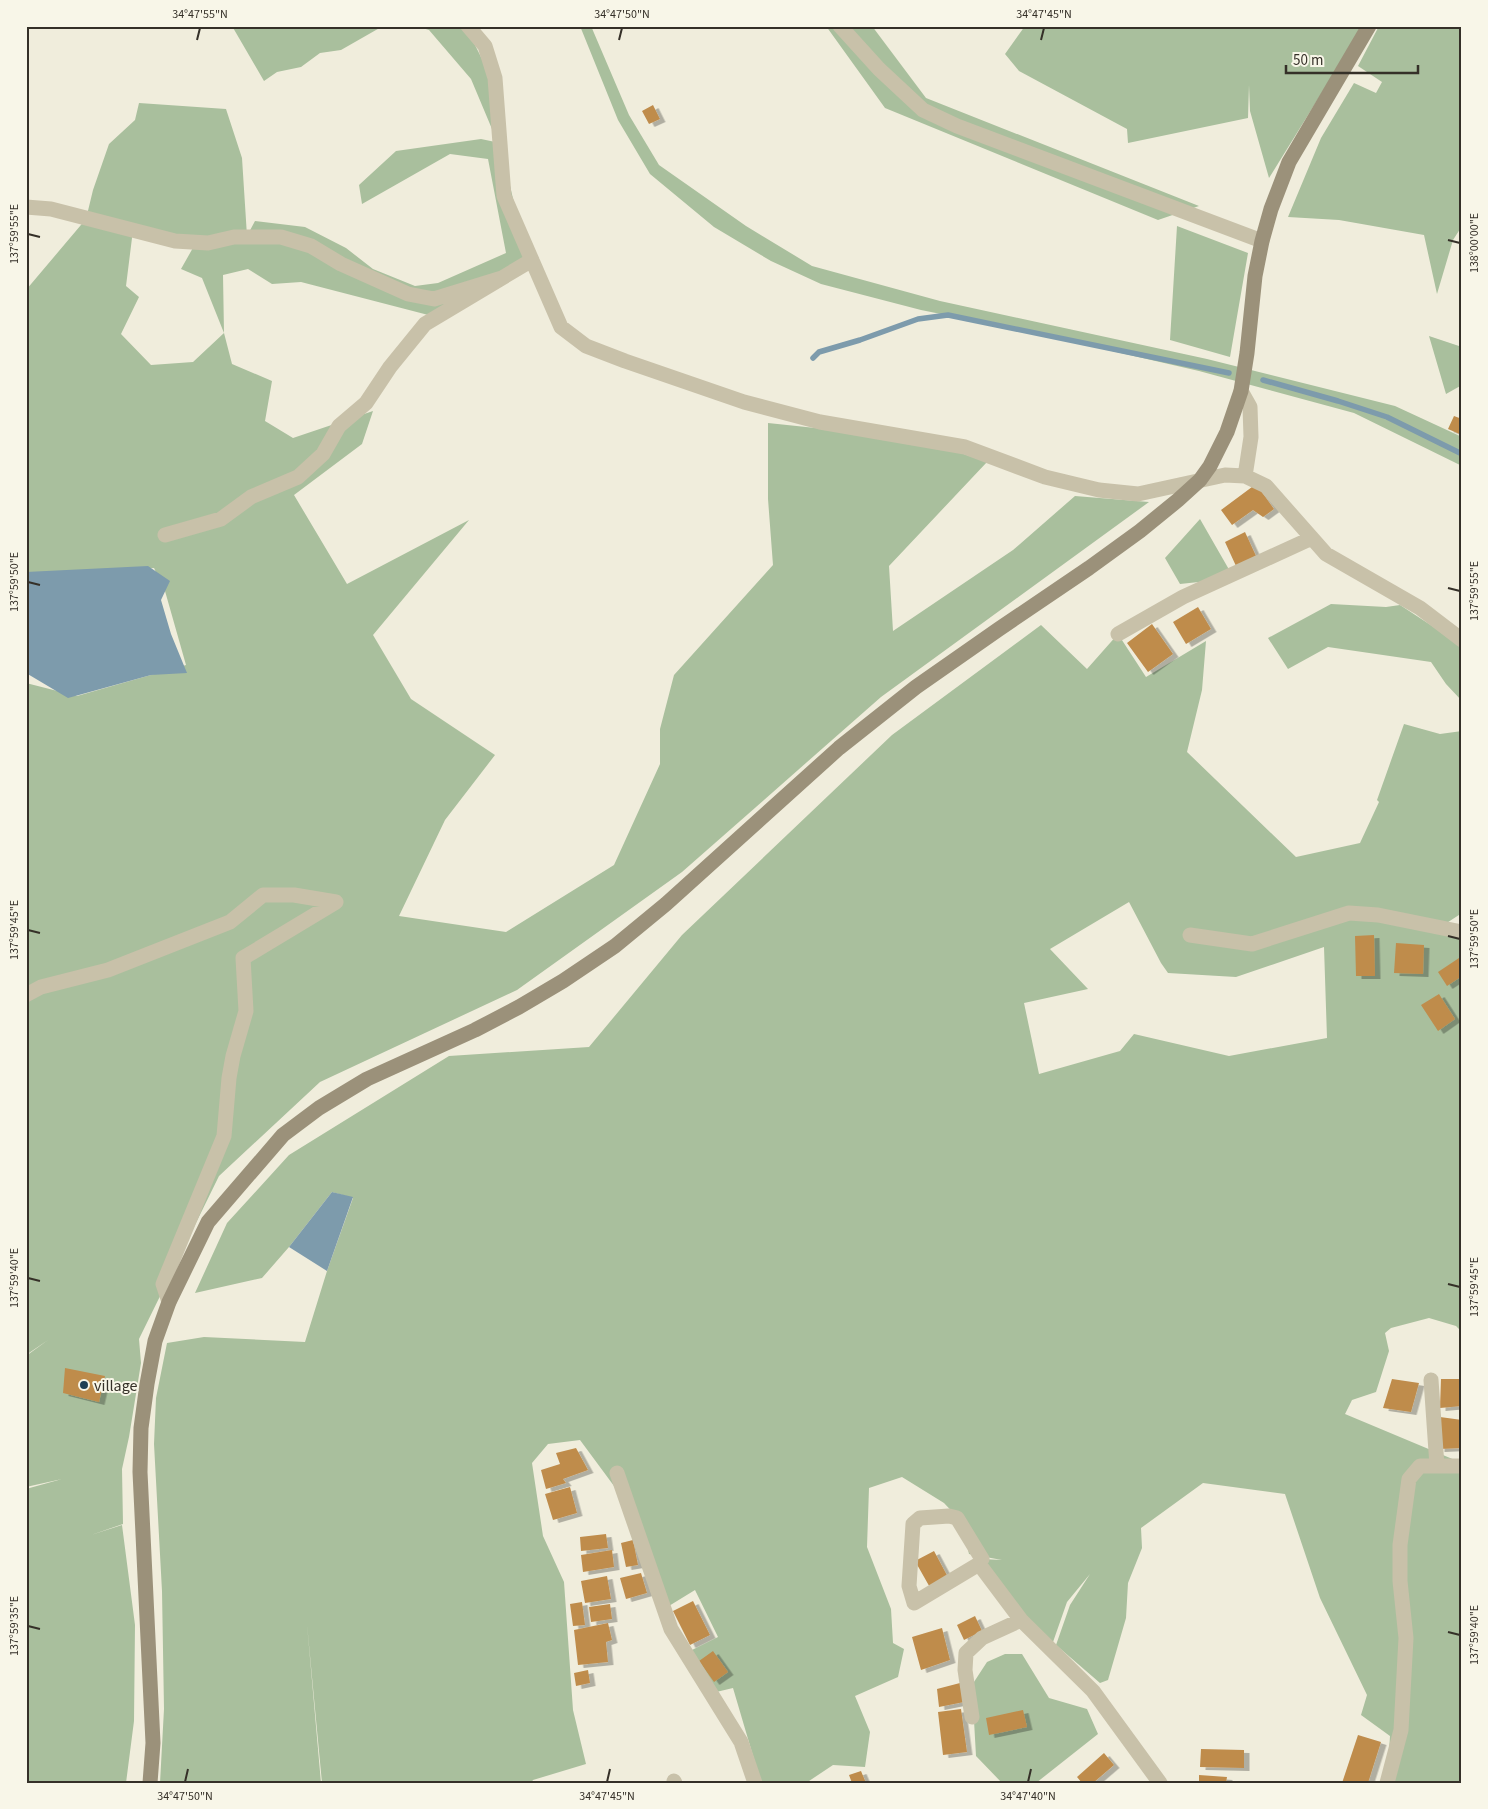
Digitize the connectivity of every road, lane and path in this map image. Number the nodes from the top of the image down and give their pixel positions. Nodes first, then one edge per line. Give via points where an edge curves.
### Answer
1 (468, 26) edge
2 (840, 26) edge
3 (1369, 26) edge
4 (26, 207) edge
5 (1262, 241) junction
6 (532, 260) junction
7 (502, 278) junction
8 (1241, 391) junction
9 (1245, 476) junction
10 (1200, 480) junction
11 (165, 535) dead end
12 (1312, 538) junction
13 (1118, 634) dead end
14 (1462, 640) edge
15 (1462, 932) edge
16 (1190, 935) dead end
17 (26, 995) edge
18 (168, 1302) junction
19 (1431, 1380) dead end
20 (1436, 1466) junction
21 (1462, 1466) edge
22 (617, 1473) dead end
23 (979, 1564) junction
24 (1021, 1620) junction
25 (972, 1718) dead end
26 (150, 1783) edge
27 (755, 1783) edge
28 (1160, 1783) edge
29 (1387, 1783) edge

1 - 6 street via 485,46 495,78 504,196
2 - 5 street via 923,110 957,126
3 - 5 street via 1289,162
4 - 7 street via 51,209 175,241 208,243 234,237 281,237 311,246 341,264 408,294 434,299
5 - 8 street
6 - 7 street
6 - 10 street via 561,327 586,346 744,402 820,422 965,447 1045,476 1099,490 1138,494
7 - 11 street via 424,324 366,403 339,426 323,454 298,477 251,497 221,519
8 - 9 street via 1250,407 1251,437
8 - 10 street via 1227,432
9 - 10 street via 1225,475
9 - 12 street via 1266,486
10 - 18 street via 1140,531 916,687 847,742 615,946 519,1007 367,1079 283,1135 208,1222
12 - 13 street via 1183,597
12 - 14 street via 1326,554 1420,608
15 - 16 street via 1378,915 1349,914 1252,944
17 - 18 street via 41,987 108,970 230,922 263,895 294,895 336,902 243,958 246,1011 229,1078 224,1136 163,1284
18 - 26 street via 155,1341 140,1428 153,1743
19 - 20 street
20 - 21 street
20 - 29 street via 1420,1466 1409,1479 1400,1544 1406,1638 1401,1730
22 - 27 street via 672,1629 741,1742
23 - 23 street via 982,1559 957,1518 920,1518 913,1524 909,1586 914,1603
23 - 24 street
24 - 25 street via 982,1638 966,1653 965,1670
24 - 28 street via 1093,1691

